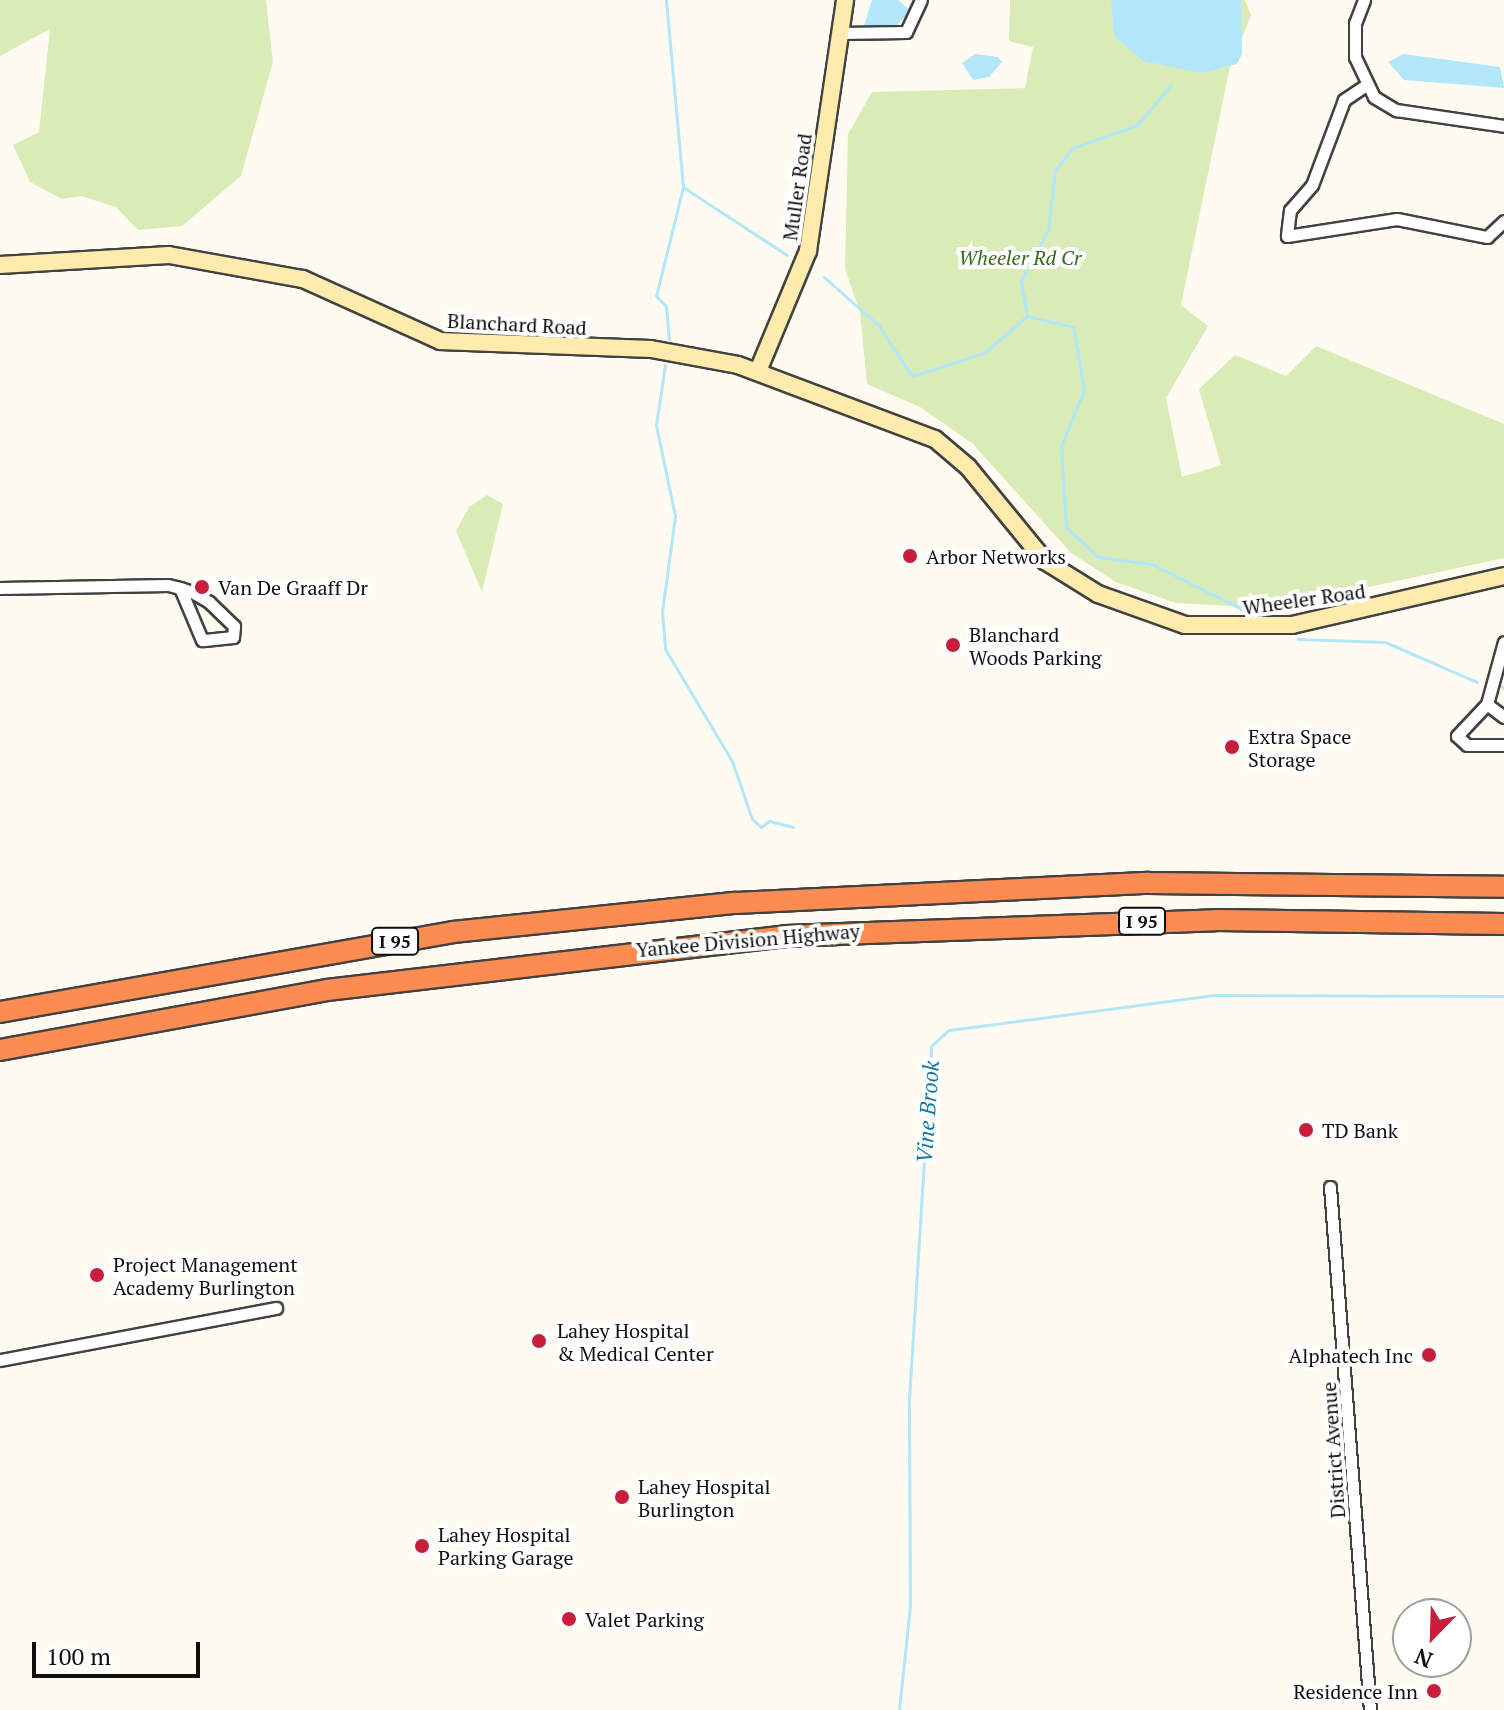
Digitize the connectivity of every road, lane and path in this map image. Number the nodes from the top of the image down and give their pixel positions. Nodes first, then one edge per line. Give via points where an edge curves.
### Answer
1 (845, 0) edge
2 (921, 0) edge
3 (1364, 0) edge
4 (840, 33) junction
5 (1366, 85) junction
6 (1504, 126) edge
7 (1504, 221) edge
8 (0, 265) edge
9 (758, 371) junction
10 (1504, 576) edge
11 (0, 588) edge
12 (180, 588) junction
13 (1504, 642) edge
14 (1487, 704) junction
15 (1504, 717) edge
16 (1504, 745) edge
17 (1504, 887) edge
18 (1504, 924) edge
19 (0, 1012) edge
20 (0, 1050) edge
21 (1330, 1187) dead end
22 (276, 1308) dead end
23 (0, 1360) edge
24 (1370, 1710) edge

1 - 4 main road, Muller Road
2 - 4 street via 906,32
3 - 5 street via 1354,40
4 - 9 main road, Muller Road via 808,251
5 - 6 street via 1396,110
5 - 7 street via 1344,100 1312,185 1290,210 1287,236 1397,219 1487,237
8 - 9 main road, Blanchard Road via 169,255 217,261 334,289 440,341 651,349
9 - 10 main road, Wheeler Road via 935,439 968,467 1045,561 1094,592 1158,619 1217,629 1292,625
11 - 12 street via 148,582
12 - 12 street via 202,640 233,637 217,608
13 - 14 street
14 - 15 street
14 - 16 street via 1457,736 1467,745
17 - 19 highway, Yankee Division Highway / I 95 via 1149,883 736,903 422,937
18 - 20 highway, Yankee Division Highway / I 95 via 1216,920 801,934 419,976
21 - 24 street, District Avenue
22 - 23 street

